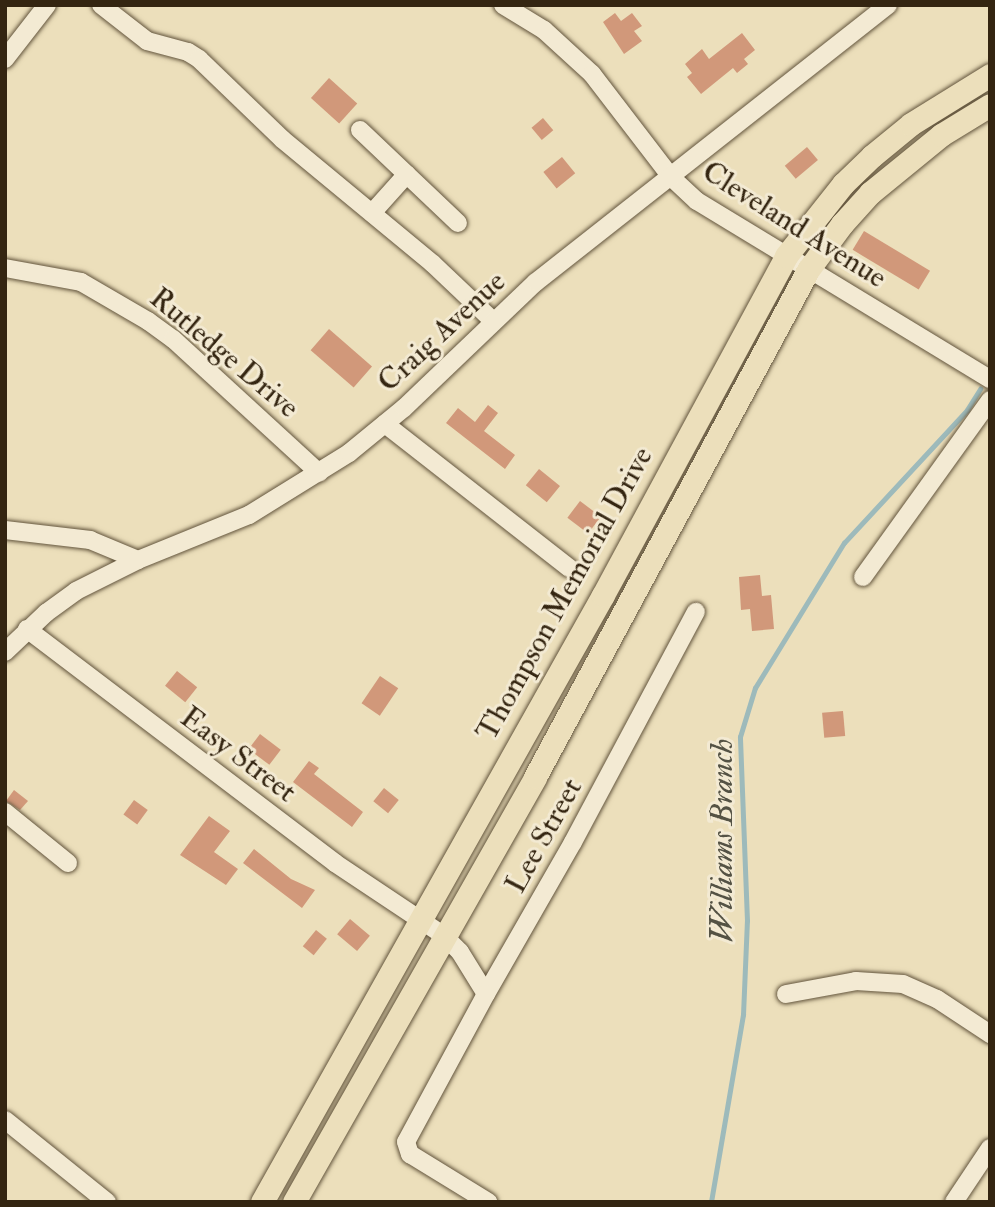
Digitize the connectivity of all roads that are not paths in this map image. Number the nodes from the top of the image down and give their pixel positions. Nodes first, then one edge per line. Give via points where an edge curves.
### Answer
1 (47, 5) edge
2 (101, 5) edge
3 (503, 5) edge
4 (888, 5) edge
5 (5, 59) edge
6 (990, 75) edge
7 (990, 105) edge
8 (360, 130) dead end
9 (407, 174) junction
10 (671, 177) junction
11 (372, 213) junction
12 (458, 223) dead end
13 (786, 256) junction
14 (5, 268) edge
15 (808, 270) junction
16 (493, 321) junction
17 (990, 379) edge
18 (990, 400) edge
19 (385, 424) junction
20 (319, 473) junction
21 (5, 530) edge
22 (138, 560) junction
23 (569, 568) dead end
24 (863, 577) dead end
25 (696, 612) dead end
26 (27, 629) junction
27 (5, 652) edge
28 (5, 812) edge
29 (68, 863) dead end
30 (418, 920) junction
31 (443, 935) junction
32 (486, 994) junction
33 (786, 994) dead end
34 (990, 1034) edge
35 (5, 1120) edge
36 (990, 1148) edge
37 (107, 1202) edge
38 (262, 1202) edge
39 (294, 1202) edge
40 (488, 1202) edge
41 (954, 1202) edge

1 - 5 street
2 - 11 street via 147,41 199,59 282,139
3 - 10 street, Cleveland Avenue via 544,30 592,74
4 - 10 street, Craig Avenue
6 - 13 main road, Thompson Memorial Drive via 938,105 872,156 835,193
7 - 15 main road, Thompson Memorial Drive via 940,135 887,179 842,224
8 - 9 street
9 - 11 street
9 - 12 street
10 - 13 street, Cleveland Avenue via 697,201
10 - 16 street, Craig Avenue
11 - 16 street
13 - 15 street, Cleveland Avenue
13 - 30 main road, Thompson Memorial Drive via 603,595
14 - 20 street, Rutledge Drive via 81,282 148,321
15 - 17 street, Cleveland Avenue
15 - 31 main road, Thompson Memorial Drive via 534,777
16 - 19 street, Craig Avenue
18 - 24 street
19 - 20 street, Craig Avenue
19 - 23 street
20 - 22 street, Craig Avenue via 228,526
21 - 22 street via 90,540
22 - 26 street, Craig Avenue via 76,591
25 - 32 street, Lee Street
26 - 27 street, Craig Avenue
26 - 30 street, Easy Street via 335,863
28 - 29 street
30 - 31 street
30 - 38 main road, Thompson Memorial Drive
31 - 32 street via 460,952
31 - 39 main road, Thompson Memorial Drive
32 - 40 street, Lee Street via 406,1142 410,1154
33 - 34 street via 856,981 903,984 937,999
35 - 37 street
36 - 41 street

